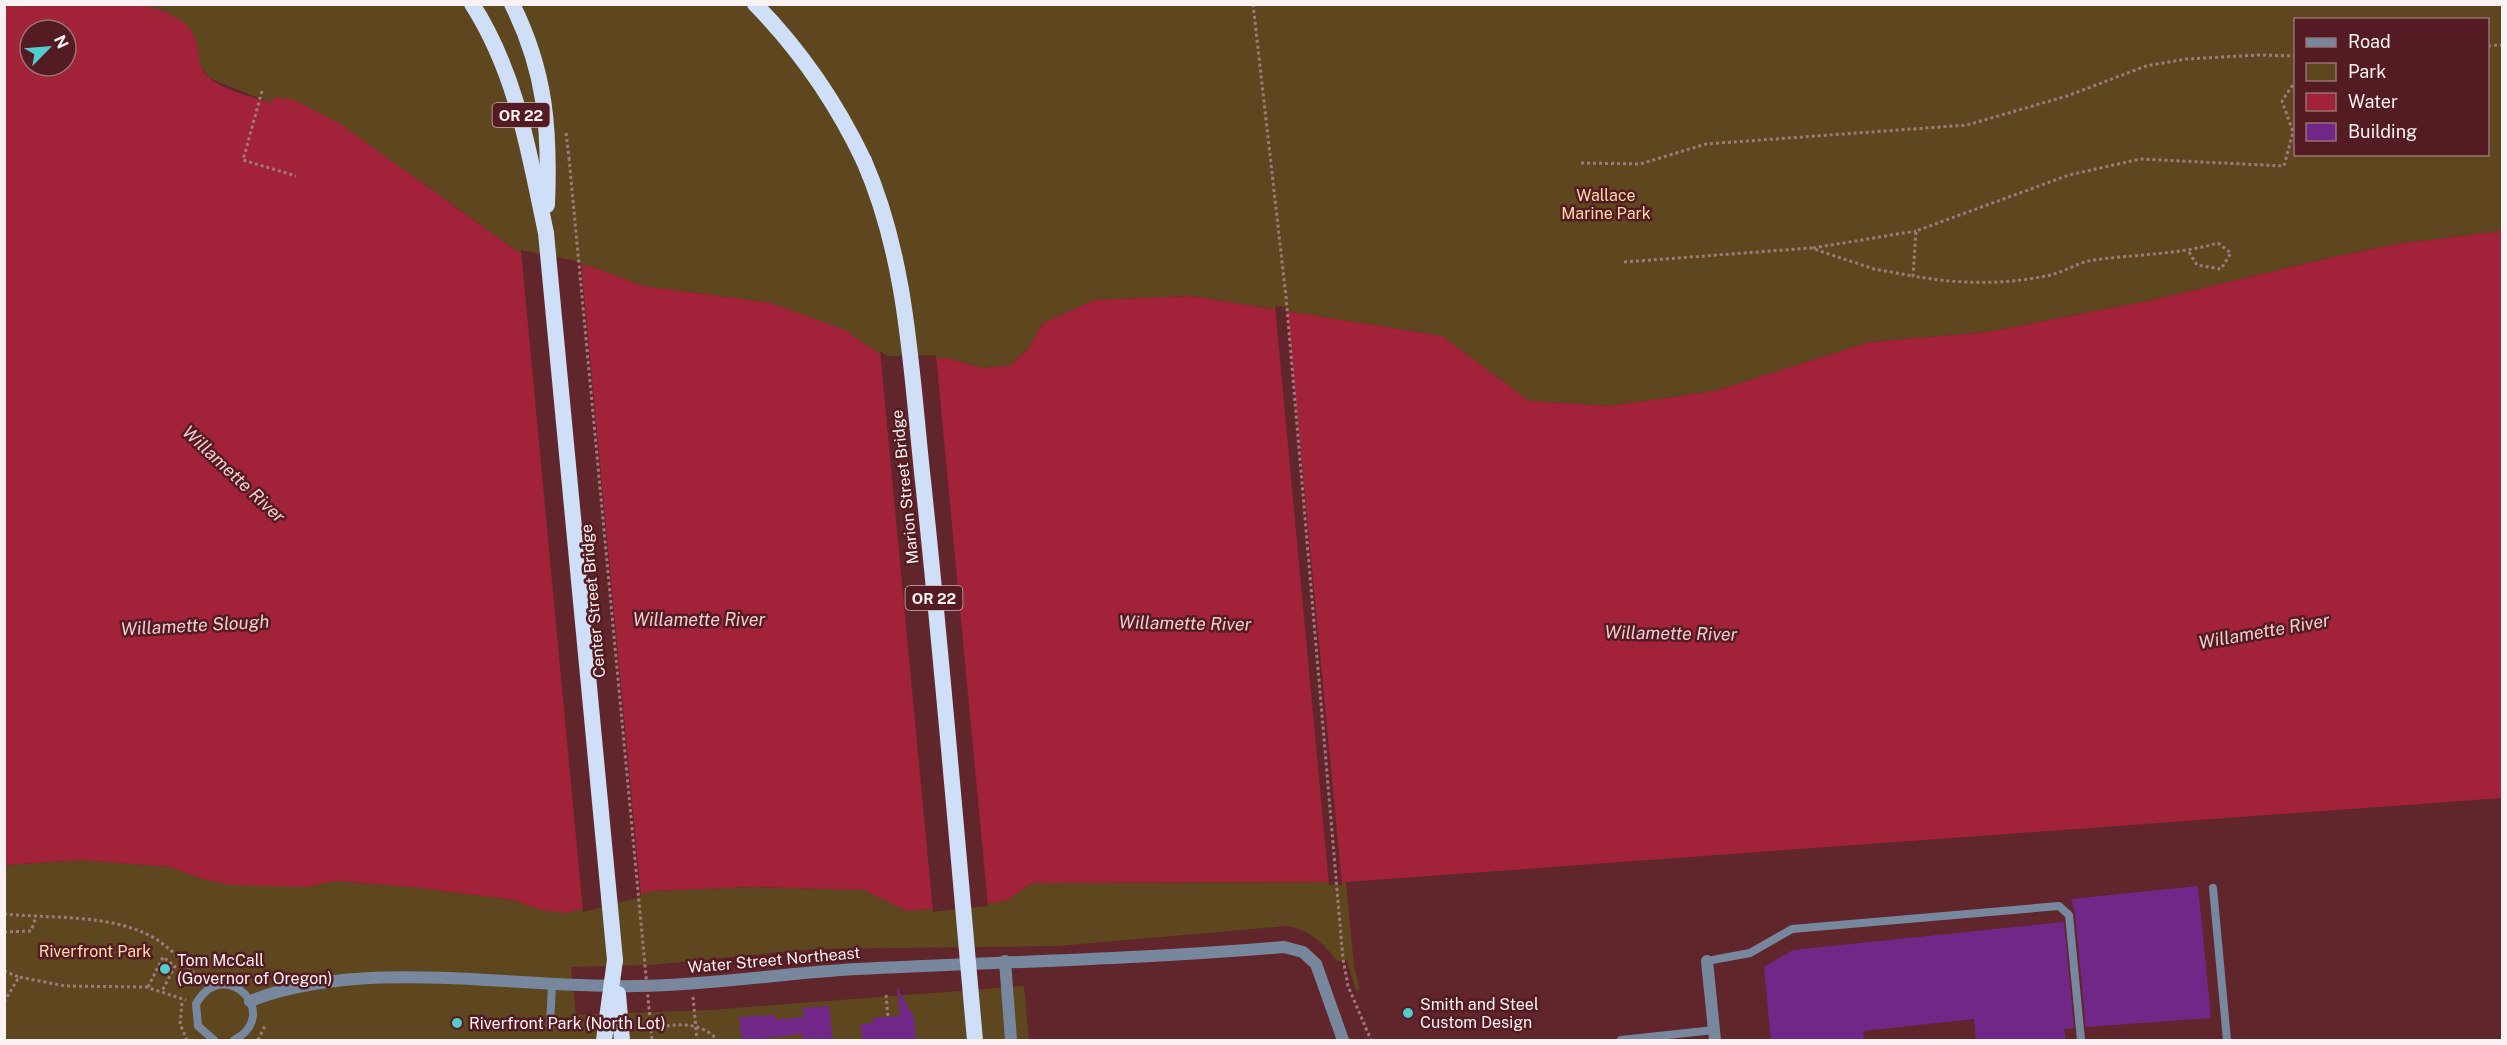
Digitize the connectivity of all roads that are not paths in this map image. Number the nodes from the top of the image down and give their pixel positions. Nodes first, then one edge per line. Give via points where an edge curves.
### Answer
1 (472, 4) edge
2 (512, 4) edge
3 (755, 4) edge
4 (546, 233) junction
5 (2213, 888) dead end
6 (615, 960) junction
7 (1005, 961) junction
8 (1707, 961) joint
9 (552, 985) junction
10 (250, 1001) junction
11 (550, 1026) dead end
12 (1714, 1035) edge
13 (625, 1036) edge
14 (214, 1041) edge
15 (234, 1041) edge
16 (604, 1041) edge
17 (975, 1041) edge
18 (1011, 1041) edge
19 (1343, 1041) edge
20 (1621, 1041) edge
21 (2082, 1041) edge
22 (2227, 1041) edge

1 - 4 highway, Center Street Bridge / OR 22 via 511,83 523,121
2 - 4 highway, Center Street Bridge / OR 22 via 535,61 547,113
3 - 17 highway, Marion Street Bridge / OR 22, bridge via 803,58 847,125 875,187 895,258 930,549
4 - 6 highway, Center Street Bridge / OR 22
5 - 22 lane
6 - 13 highway, Center Street Bridge, bridge
6 - 16 highway, OR 22, bridge
7 - 9 street, Water Street Northeast via 640,986
7 - 18 street
7 - 19 street, Water Street Northeast via 1284,947 1303,952 1316,964
8 - 12 street
8 - 21 lane via 1750,953 1792,929 2059,906 2069,915
9 - 10 street, Water Street Northeast via 364,979 303,985
9 - 11 lane
10 - 14 lane via 245,993 227,984 208,989 196,1004 198,1026
10 - 15 lane via 252,1020
12 - 20 lane

